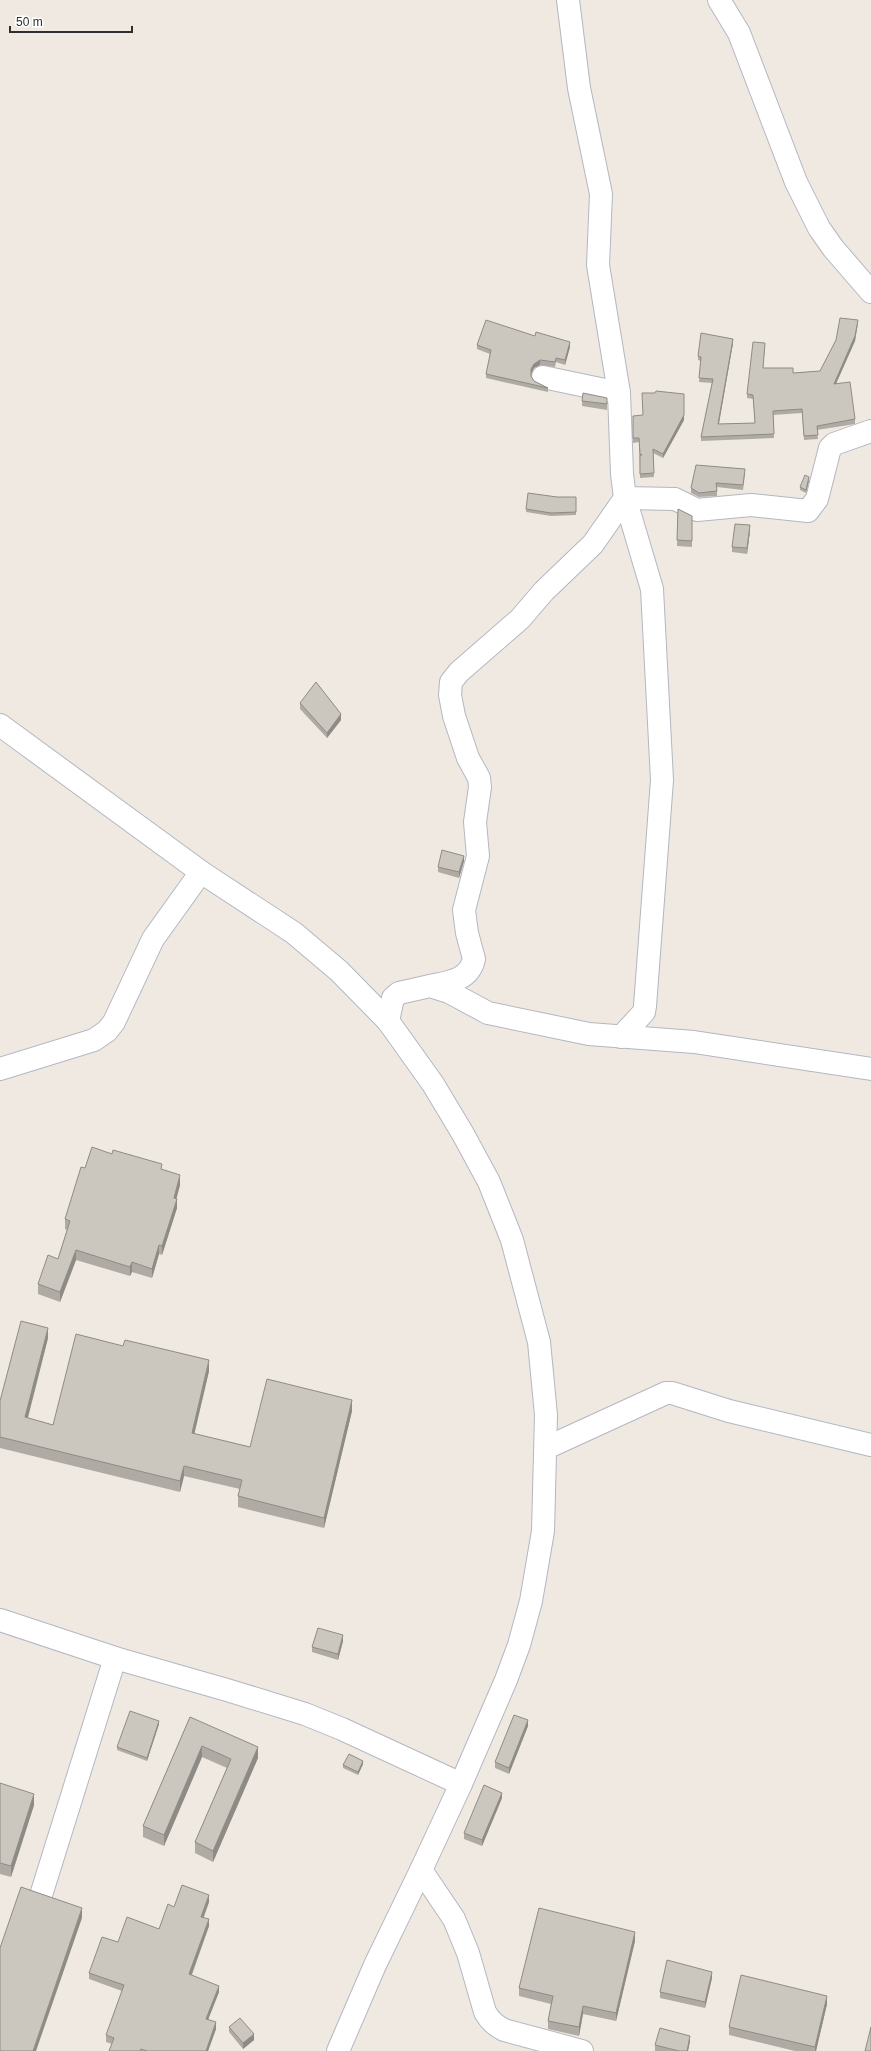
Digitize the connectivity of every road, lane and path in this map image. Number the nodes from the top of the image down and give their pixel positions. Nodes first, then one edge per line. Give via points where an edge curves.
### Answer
1 (568, 0) edge
2 (719, 0) edge
3 (871, 292) edge
4 (543, 377) dead end
5 (619, 393) junction
6 (871, 431) edge
7 (625, 498) junction
8 (0, 725) edge
9 (201, 872) junction
10 (430, 986) junction
11 (388, 1021) junction
12 (621, 1037) junction
13 (0, 1069) edge
14 (871, 1069) edge
15 (871, 1445) edge
16 (546, 1448) junction
17 (0, 1620) edge
18 (115, 1658) junction
19 (461, 1784) junction
20 (422, 1870) junction
21 (42, 1892) dead end
22 (338, 2051) edge
23 (582, 2051) edge

1 - 5 street via 579,88 601,194 598,265
2 - 3 street via 739,33 796,182 819,228
4 - 5 street
5 - 7 street
6 - 7 street via 834,444 830,448 817,499 808,511 751,505 697,510 675,499
7 - 10 street via 593,544 544,591 520,619 464,666 451,682 450,695 454,716 468,758 479,778 480,787 475,822 478,856 464,910 474,959 466,974 457,980
7 - 12 street via 652,589 662,780 645,1006 644,1012
8 - 9 street
9 - 11 street via 294,933 339,971
9 - 13 street via 153,939 114,1022 107,1031 94,1040
10 - 11 street via 393,998
10 - 12 street via 449,992 488,1013 589,1034
11 - 16 street via 433,1084 463,1134 489,1182 512,1240 539,1342 546,1415
12 - 14 street via 694,1042
15 - 16 street via 666,1393
16 - 19 street via 544,1531 531,1601 506,1680
17 - 18 street
18 - 19 street via 305,1714
18 - 21 street
19 - 20 street
20 - 22 street via 374,1965
20 - 23 street via 454,1919 489,2019 504,2030

